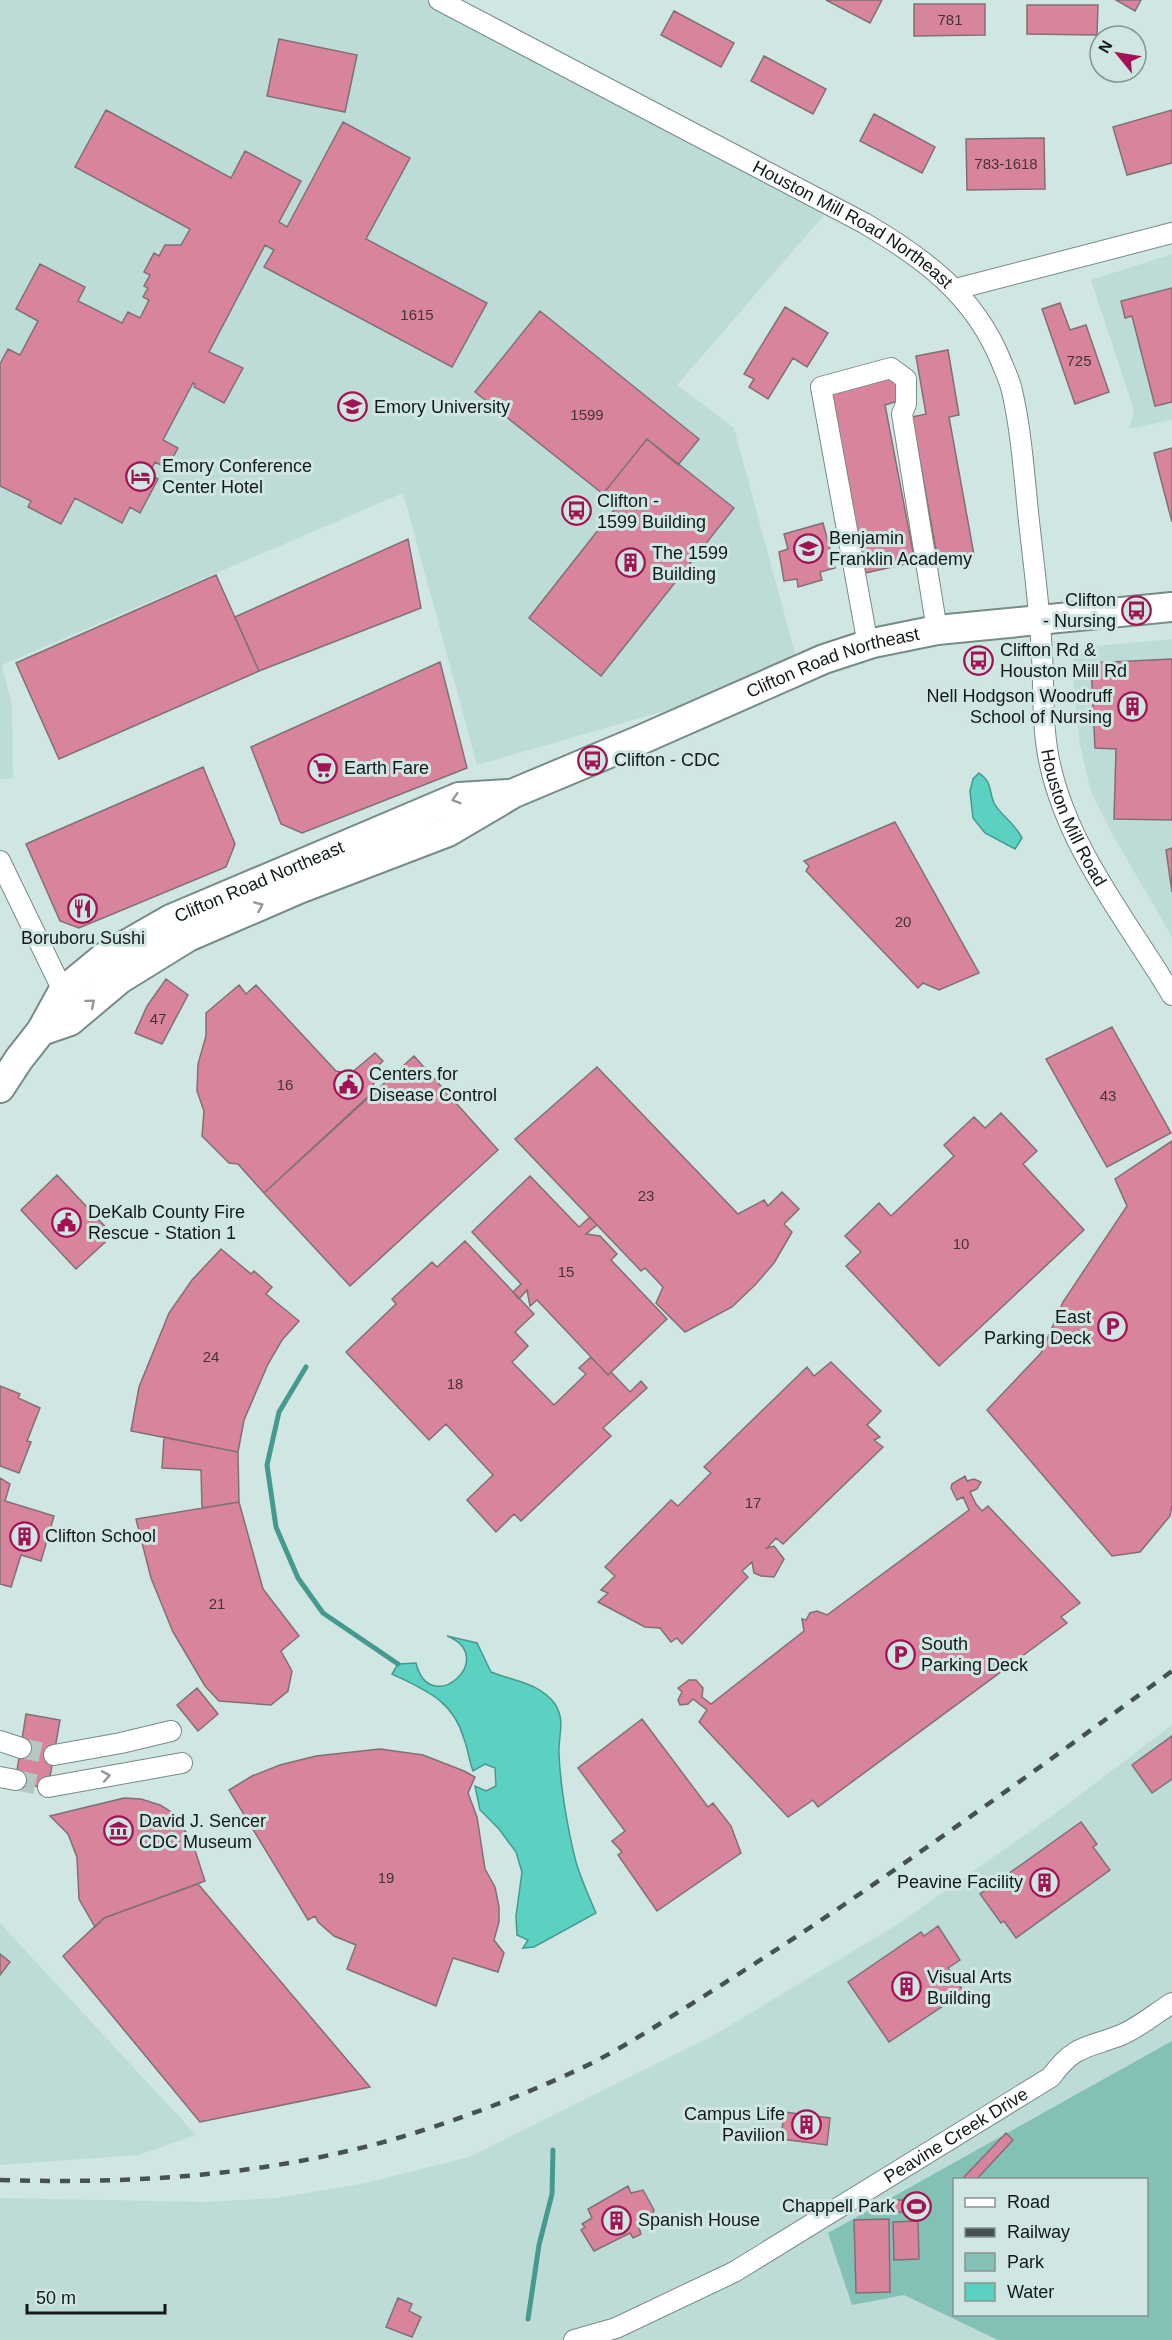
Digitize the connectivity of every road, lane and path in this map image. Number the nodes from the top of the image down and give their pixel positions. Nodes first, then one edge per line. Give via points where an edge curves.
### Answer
1 (439, 0) edge
2 (1172, 233) edge
3 (956, 289) junction
4 (1172, 607) edge
5 (1040, 620) junction
6 (937, 630) junction
7 (868, 645) junction
8 (514, 793) junction
9 (0, 861) edge
10 (63, 991) junction
11 (1171, 993) edge
12 (41, 1031) junction
13 (0, 1088) edge
14 (171, 1731) dead end
15 (0, 1741) edge
16 (21, 1748) tunnel mouth
17 (54, 1755) tunnel mouth
18 (182, 1762) dead end
19 (48, 1786) tunnel mouth
20 (1172, 2003) edge
21 (574, 2340) edge

1 - 3 street, Houston Mill Road Northeast via 864,223 895,241
2 - 3 street
3 - 5 street, Houston Mill Road Northeast via 998,353 1012,389
4 - 5 main road, Clifton Road Northeast
5 - 6 main road, Clifton Road Northeast
5 - 11 street, Houston Mill Road via 1045,734 1067,817 1091,866
6 - 7 main road, Clifton Road Northeast
6 - 7 street via 902,414 906,380 891,368 821,387
7 - 8 main road, Clifton Road Northeast via 807,666
8 -> 10 main road, Clifton Road Northeast via 459,797 180,915 103,958
12 -> 8 main road, Clifton Road Northeast via 70,1021 120,979 188,937 448,832
9 - 10 street
10 - 12 main road, Clifton Road Northeast
12 - 13 main road, Clifton Road Northeast
14 - 17 street
15 - 16 street
19 -> 18 street
20 - 21 street, Peavine Creek Drive via 1122,2035 1074,2052 1051,2077 734,2272 612,2329

